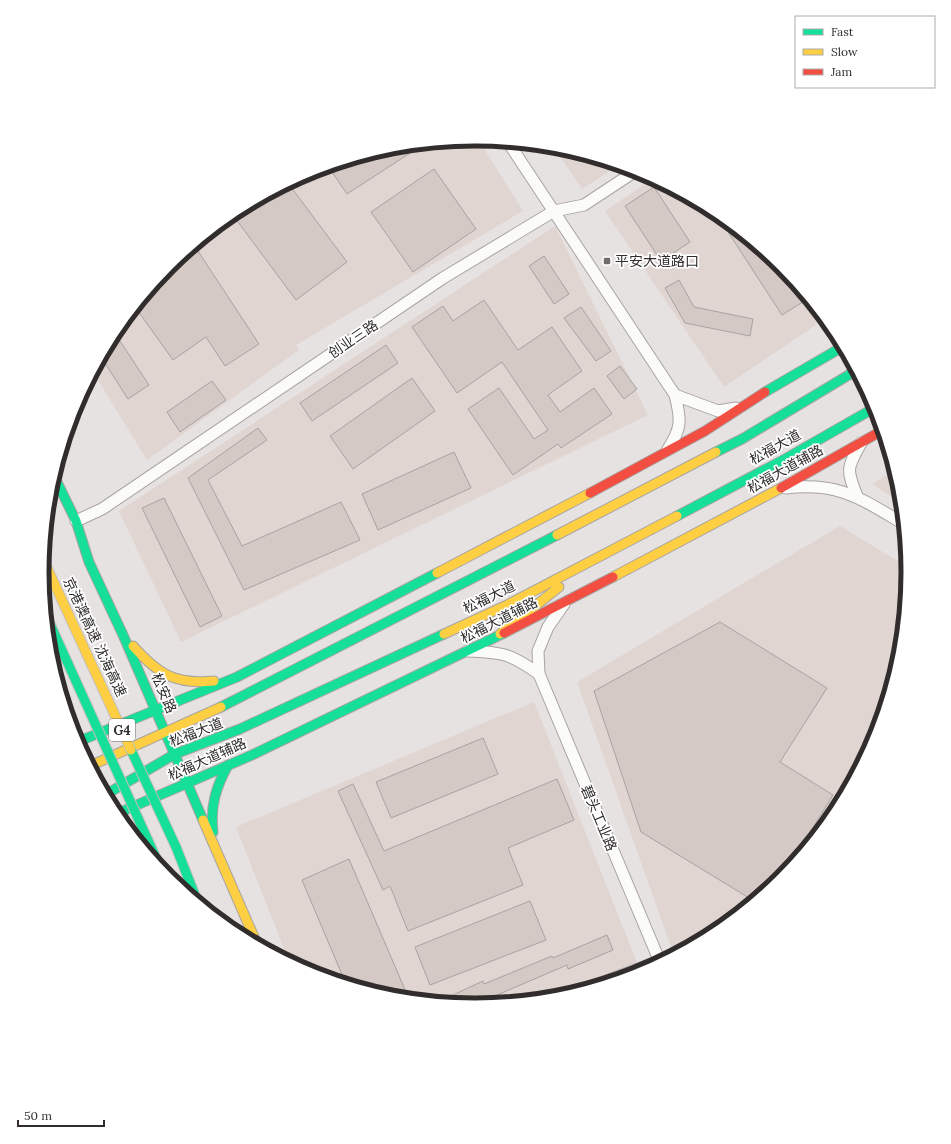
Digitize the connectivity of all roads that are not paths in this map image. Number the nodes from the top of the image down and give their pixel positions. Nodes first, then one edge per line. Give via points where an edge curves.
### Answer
1 (511, 147) edge
2 (630, 175) edge
3 (554, 211) junction
4 (839, 349) edge
5 (852, 373) edge
6 (675, 395) junction
7 (741, 406) junction
8 (870, 410) edge
9 (878, 433) edge
10 (861, 443) junction
11 (666, 452) junction
12 (58, 485) edge
13 (779, 489) junction
14 (857, 496) junction
15 (547, 516) junction
16 (76, 521) junction
17 (899, 521) edge
18 (508, 560) junction
19 (590, 563) junction
20 (464, 570) dead end
21 (49, 572) edge
22 (452, 578) dead end
23 (435, 587) junction
24 (417, 594) dead end
25 (565, 603) junction
26 (336, 625) junction
27 (54, 632) edge
28 (366, 633) junction
29 (500, 634) junction
30 (123, 635) junction
31 (468, 651) junction
32 (539, 674) junction
33 (237, 677) junction
34 (156, 710) junction
35 (165, 732) junction
36 (83, 740) edge
37 (175, 754) junction
38 (95, 764) edge
39 (228, 765) junction
40 (188, 784) junction
41 (110, 792) edge
42 (123, 811) edge
43 (216, 847) junction
44 (152, 850) edge
45 (194, 893) edge
46 (254, 936) edge
47 (658, 958) edge

1 - 3 street
2 - 3 street, 创业三路 via 584,205
3 - 6 street
3 - 16 street, 创业三路 via 443,278 102,509
4 - 7 main road
5 - 18 main road, 松福大道 via 742,439
6 - 7 street via 718,411
6 - 11 street via 680,414 678,435
7 - 11 main road via 705,431
8 - 19 main road, 松福大道
9 - 10 main road, 松福大道辅路
10 - 13 main road, 松福大道辅路
10 - 14 street via 852,459 848,474
11 - 15 main road
12 - 16 main road, 松安路
13 - 14 street via 825,487
13 - 25 main road, 松福大道辅路
14 - 17 street
15 - 20 main road
15 - 26 main road
16 - 30 main road, 松安路 via 89,562
18 - 23 main road
18 - 28 main road, 松福大道
19 - 29 main road
19 - 37 main road, 松福大道 via 240,730
21 - 45 main road, 京港澳高速 沈海高速 / G4, bridge via 176,847
22 - 23 main road
23 - 28 main road
24 - 26 main road
25 - 29 main road, 松福大道辅路
25 - 32 street via 548,627 538,651
26 - 33 main road
27 - 44 main road, G4, bridge
28 - 35 main road, 松福大道 via 211,712
29 - 31 main road, 松福大道辅路
30 - 33 main road via 146,661 169,678 196,684
30 - 34 main road, 松安路
31 - 32 street via 499,652 521,661
31 - 39 main road, 松福大道辅路
32 - 47 street, 碧头工业路
33 - 34 main road
34 - 35 main road, 松安路
34 - 36 main road
35 - 37 main road, 松安路
35 - 38 main road, 松福大道
37 - 40 main road, 松安路
37 - 41 main road, 松福大道
39 - 40 main road, 松福大道辅路
39 - 43 main road via 215,788 211,816
40 - 42 main road, 松福大道辅路
40 - 43 main road, 松安路
43 - 46 main road, 松安路

